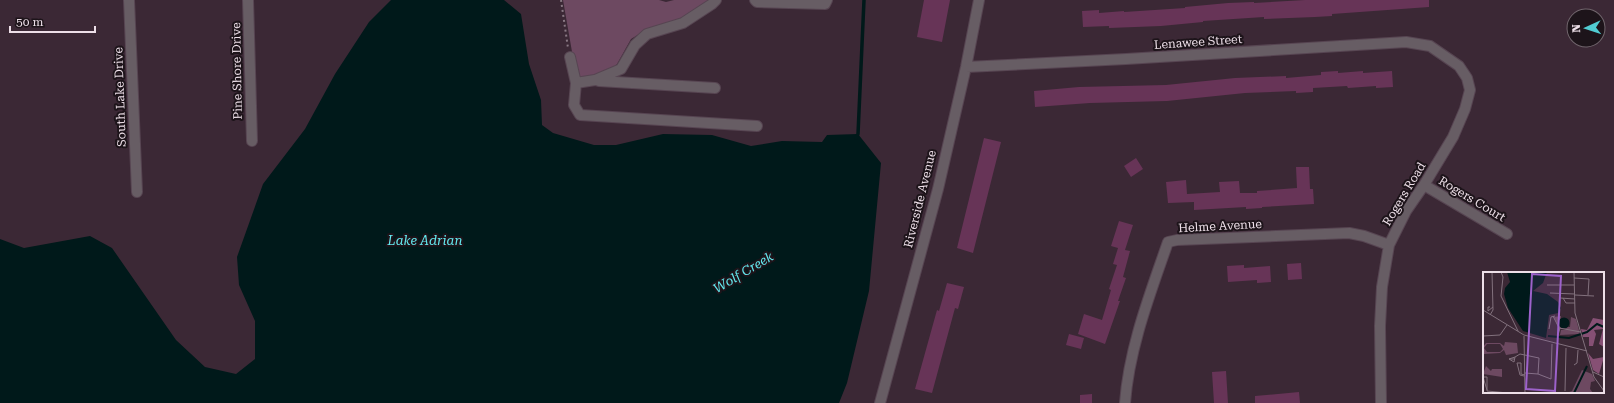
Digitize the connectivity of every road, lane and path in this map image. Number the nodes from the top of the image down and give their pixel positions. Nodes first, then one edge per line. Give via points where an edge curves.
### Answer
1 (129, 0) edge
2 (248, 0) edge
3 (561, 0) edge
4 (716, 0) edge
5 (755, 0) edge
6 (827, 0) edge
7 (979, 0) edge
8 (1430, 46) joint
9 (570, 57) joint
10 (966, 67) junction
11 (595, 80) junction
12 (576, 83) junction
13 (715, 88) dead end
14 (757, 126) dead end
15 (252, 141) dead end
16 (1424, 185) junction
17 (137, 192) dead end
18 (1507, 234) dead end
19 (1389, 245) junction
20 (880, 403) edge
21 (1126, 403) edge
22 (1381, 403) edge

1 - 17 street, South Lake Drive
2 - 15 street, Pine Shore Drive
3 - 9 path
4 - 11 street via 683,23 647,34 635,45 621,69
5 - 6 street via 825,4
7 - 10 street, Riverside Avenue
8 - 10 street, Lenawee Street via 1406,42
8 - 16 street, Rogers Road via 1459,66 1467,78 1470,90 1453,137
9 - 12 street
10 - 20 street, Riverside Avenue via 938,188
11 - 12 street
11 - 13 street
12 - 14 street via 574,105 580,115
16 - 18 street, Rogers Court
16 - 19 street, Rogers Road via 1406,211
19 - 21 street, Helme Avenue via 1349,233 1168,242 1136,346
19 - 22 street, Rogers Road via 1382,287 1380,326

